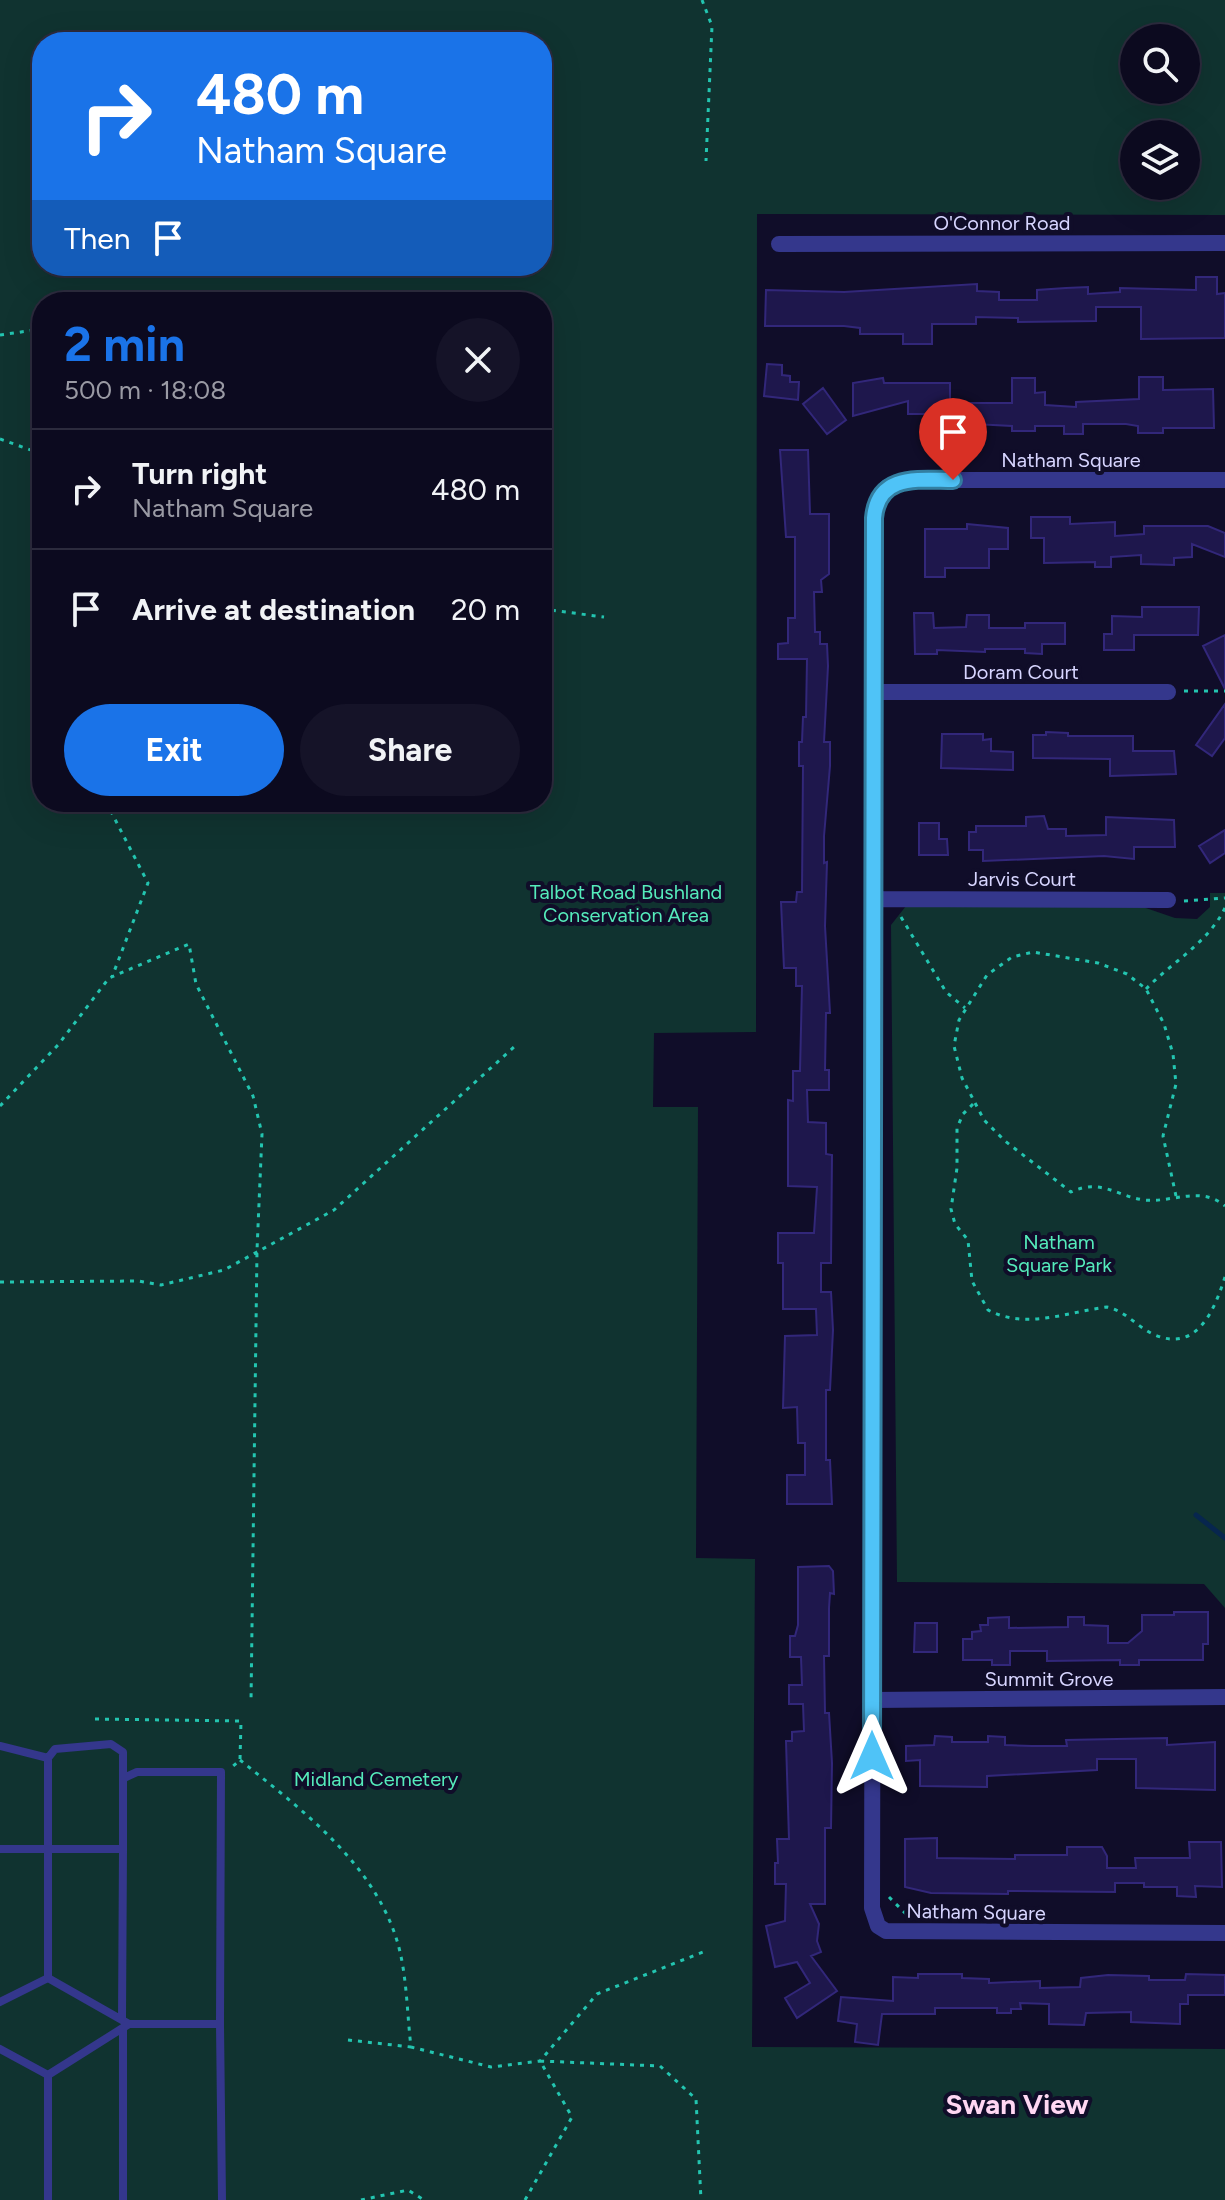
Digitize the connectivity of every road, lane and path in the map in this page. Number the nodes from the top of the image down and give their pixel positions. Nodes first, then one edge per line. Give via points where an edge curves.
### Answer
1 (702, 0) edge
2 (706, 161) dead end
3 (1225, 243) edge
4 (779, 244) dead end
5 (32, 330) edge
6 (0, 335) edge
7 (0, 439) edge
8 (32, 450) edge
9 (1225, 480) edge
10 (552, 610) edge
11 (604, 617) dead end
12 (1225, 691) edge
13 (875, 692) junction
14 (1168, 692) joint
15 (111, 812) edge
16 (1225, 898) edge
17 (875, 899) junction
18 (1168, 900) joint
19 (1225, 908) edge
20 (893, 917) dead end
21 (112, 977) junction
22 (1146, 989) junction
23 (965, 1008) junction
24 (514, 1047) dead end
25 (973, 1104) junction
26 (0, 1106) edge
27 (1176, 1196) junction
28 (1225, 1206) edge
29 (257, 1250) junction
30 (1225, 1277) edge
31 (0, 1282) edge
32 (1225, 1697) edge
33 (872, 1700) junction
34 (251, 1702) dead end
35 (95, 1719) dead end
36 (0, 1746) edge
37 (48, 1758) junction
38 (240, 1760) junction
39 (221, 1772) junction
40 (124, 1778) junction
41 (0, 1849) edge
42 (48, 1849) junction
43 (123, 1849) junction
44 (886, 1893) dead end
45 (910, 1917) dead end
46 (1225, 1933) edge
47 (703, 1952) dead end
48 (48, 1978) junction
49 (0, 2002) edge
50 (125, 2024) junction
51 (220, 2024) junction
52 (348, 2040) dead end
53 (411, 2047) junction
54 (0, 2049) edge
55 (540, 2061) junction
56 (48, 2075) junction
57 (48, 2200) edge
58 (123, 2200) edge
59 (222, 2200) edge
60 (361, 2200) edge
61 (424, 2200) edge
62 (525, 2200) edge
63 (701, 2200) edge

1 - 2 path via 712,26
3 - 4 street, O'Connor Road
5 - 6 path
7 - 8 path
9 - 13 street, Natham Square via 907,480 887,487 874,518
10 - 11 path
12 - 14 path
13 - 14 street, Doram Court
13 - 17 street, Natham Square
15 - 21 path via 148,883
16 - 18 path
17 - 18 street, Jarvis Court
17 - 33 street, Natham Square
19 - 22 path via 1194,948
20 - 23 path via 899,913 937,980
21 - 26 path
21 - 29 path via 189,944 196,984 253,1096 262,1134
22 - 23 path via 1127,974 1098,963 1033,952 1012,957 987,975
22 - 27 path via 1173,1054 1176,1084 1163,1136
23 - 25 path via 954,1046
24 - 29 path via 334,1210
25 - 27 path via 993,1131 1063,1189 1097,1185 1144,1200
25 - 30 path via 957,1128 951,1209 968,1240 972,1281 988,1310 1046,1320 1107,1307 1156,1335 1179,1338 1209,1320
27 - 28 path via 1205,1196
29 - 31 path via 224,1270 178,1284
29 - 34 path
32 - 33 street, Summit Grove
33 - 46 street, Natham Square via 872,1908 878,1926 886,1931 936,1933
35 - 38 path via 241,1721
36 - 37 lane
37 - 40 lane via 55,1749 111,1744 123,1752
37 - 42 lane
38 - 39 path
38 - 53 path via 345,1853 372,1884 398,1944
39 - 40 lane via 137,1772
39 - 51 lane
40 - 43 lane
41 - 42 lane
42 - 43 lane
42 - 48 lane
43 - 50 lane
44 - 45 path
47 - 55 path via 597,1994
48 - 49 lane
48 - 50 lane
50 - 51 lane
50 - 56 lane
50 - 58 lane
51 - 59 lane
52 - 53 path
53 - 55 path via 491,2067
54 - 56 lane
55 - 62 path via 572,2117
55 - 63 path via 660,2066 696,2099
56 - 57 lane
60 - 61 path via 408,2190

